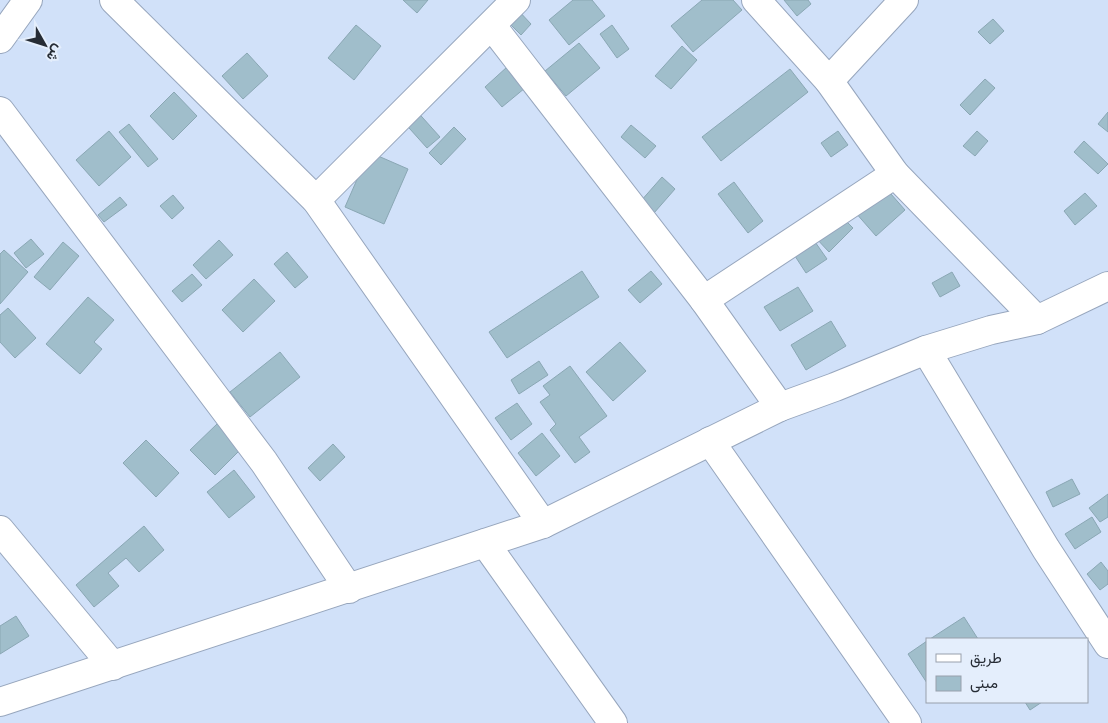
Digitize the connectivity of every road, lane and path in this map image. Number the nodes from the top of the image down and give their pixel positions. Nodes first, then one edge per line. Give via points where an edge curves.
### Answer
1 (28, 0) edge
2 (114, 0) edge
3 (516, 0) edge
4 (756, 0) edge
5 (904, 0) edge
6 (492, 26) junction
7 (0, 39) edge
8 (829, 82) junction
9 (0, 111) edge
10 (895, 174) junction
11 (316, 200) junction
12 (1108, 286) edge
13 (704, 300) junction
14 (1037, 320) junction
15 (926, 350) junction
16 (780, 407) junction
17 (710, 441) junction
18 (543, 524) junction
19 (0, 530) edge
20 (485, 543) junction
21 (349, 589) junction
22 (1108, 644) edge
23 (113, 666) junction
24 (0, 702) edge
25 (613, 723) edge
26 (907, 723) edge

1 - 7 street
2 - 11 street
3 - 6 street
4 - 8 street
5 - 8 street
6 - 11 street
6 - 13 street
8 - 10 street
9 - 21 street via 264,462
10 - 13 street
10 - 14 street
11 - 18 street
12 - 14 street
13 - 16 street
14 - 15 street
15 - 16 street
15 - 22 street via 1046,549
16 - 17 street
17 - 18 street
17 - 26 street
18 - 20 street
19 - 23 street
20 - 21 street
20 - 25 street
21 - 23 street
23 - 24 street

